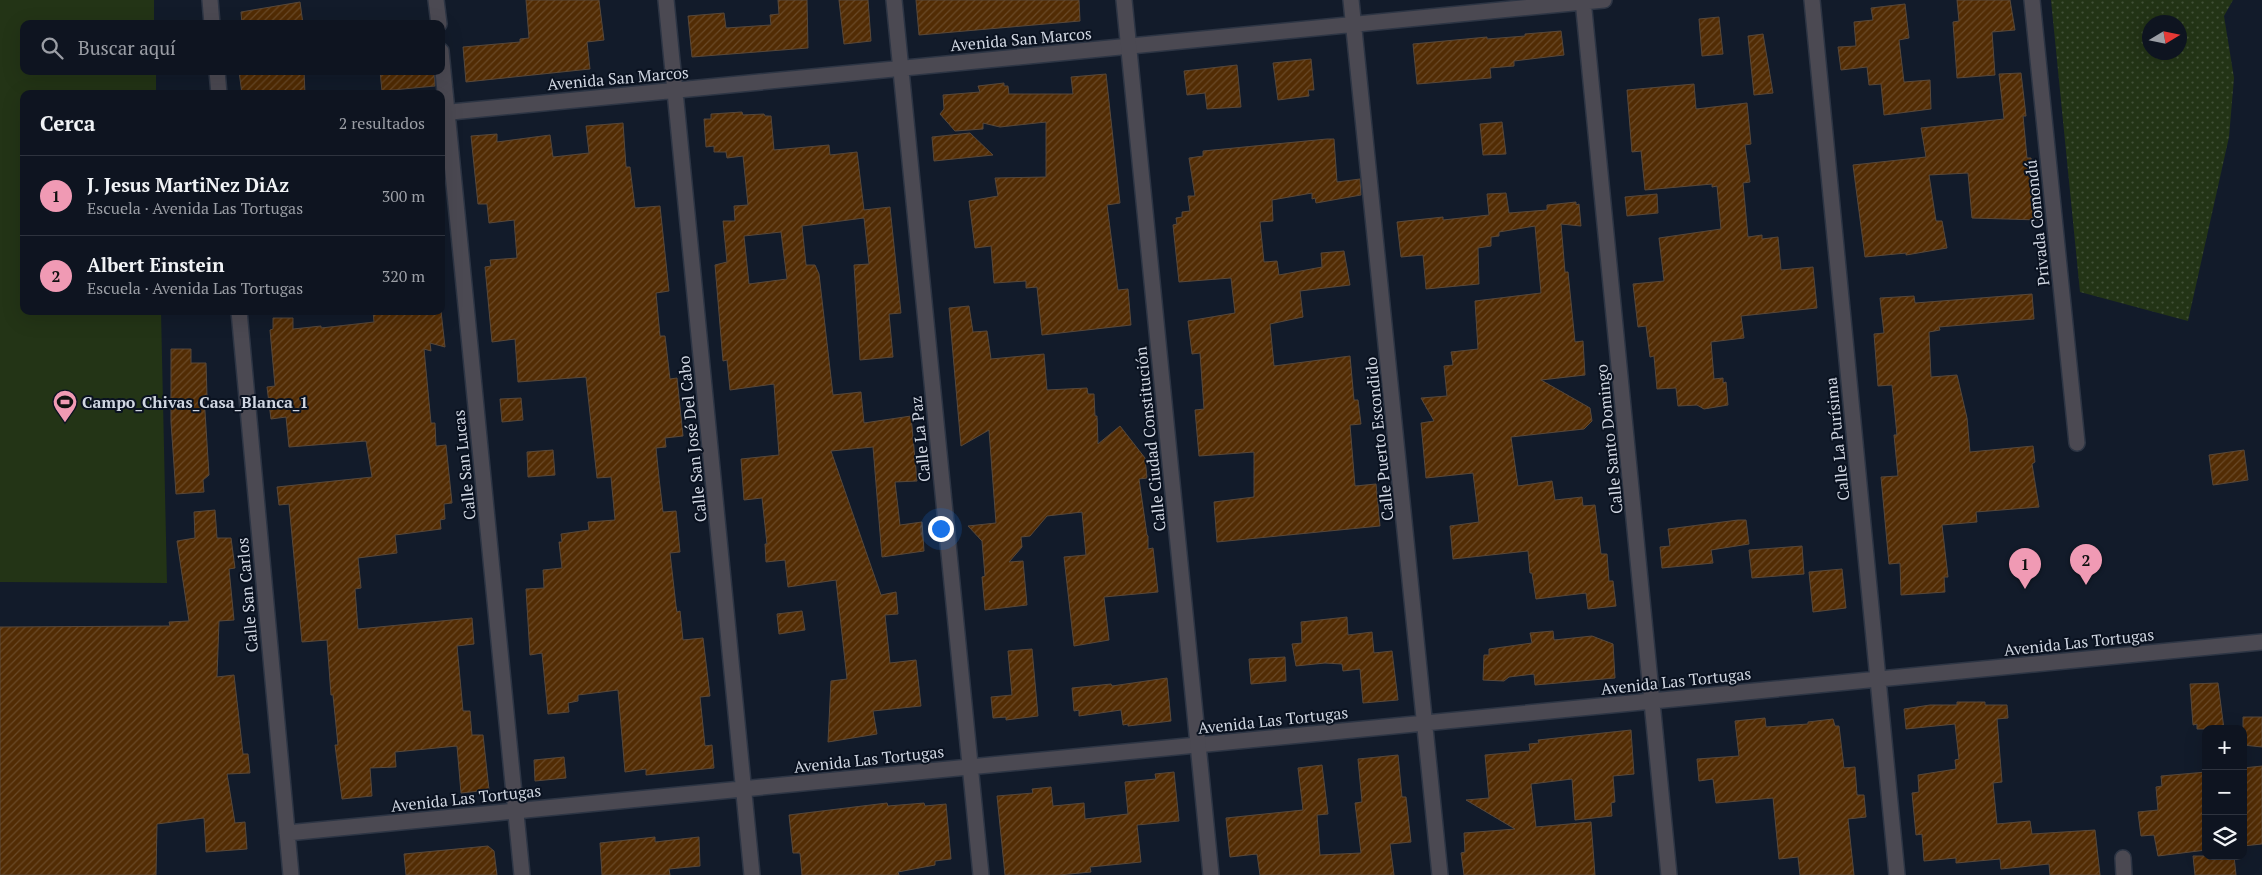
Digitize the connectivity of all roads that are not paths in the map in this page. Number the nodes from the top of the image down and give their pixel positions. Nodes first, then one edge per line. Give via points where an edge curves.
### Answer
1 (210, 0) edge
2 (436, 0) edge
3 (666, 0) edge
4 (894, 0) edge
5 (1124, 0) edge
6 (1351, 0) edge
7 (1604, 0) edge
8 (1812, 0) edge
9 (2032, 0) edge
10 (1583, 1) edge
11 (212, 20) edge
12 (438, 20) edge
13 (1354, 24) junction
14 (1128, 46) junction
15 (901, 68) junction
16 (217, 75) edge
17 (442, 75) edge
18 (219, 90) edge
19 (443, 90) edge
20 (675, 90) junction
21 (445, 112) edge
22 (445, 122) edge
23 (239, 315) edge
24 (2077, 443) dead end
25 (2262, 642) edge
26 (1878, 679) junction
27 (1652, 701) junction
28 (1426, 723) junction
29 (1199, 745) junction
30 (970, 767) junction
31 (744, 789) junction
32 (515, 811) junction
33 (287, 833) junction
34 (2123, 858) dead end
35 (291, 875) edge
36 (522, 875) edge
37 (752, 875) edge
38 (980, 875) edge
39 (1211, 875) edge
40 (1440, 875) edge
41 (1669, 875) edge
42 (1898, 875) edge
43 (2124, 875) edge

1 - 11 street
2 - 12 street
3 - 20 street, Calle San José Del Cabo
4 - 15 street, Calle La Paz
5 - 14 street, Calle Ciudad Constitución
6 - 13 street, Calle Puerto Escondido
7 - 10 street, Avenida San Marcos
8 - 26 street, Calle La Purísima
9 - 24 street, Privada Comondú
10 - 13 street, Avenida San Marcos
10 - 27 street, Calle Santo Domingo
13 - 14 street, Avenida San Marcos
13 - 28 street, Calle Puerto Escondido
14 - 15 street, Avenida San Marcos
14 - 29 street, Calle Ciudad Constitución
15 - 20 street, Avenida San Marcos
15 - 30 street, Calle La Paz
16 - 18 street
17 - 19 street, Calle San Lucas
20 - 21 street, Avenida San Marcos
20 - 31 street, Calle San José Del Cabo
22 - 32 street, Calle San Lucas
23 - 33 street, Calle San Carlos
25 - 26 street, Avenida Las Tortugas
26 - 27 street, Avenida Las Tortugas
26 - 42 street, Calle La Purísima
27 - 28 street, Avenida Las Tortugas
27 - 41 street, Calle Santo Domingo
28 - 29 street, Avenida Las Tortugas
28 - 40 street, Calle Puerto Escondido
29 - 30 street, Avenida Las Tortugas
29 - 39 street, Calle Ciudad Constitución
30 - 31 street, Avenida Las Tortugas
30 - 38 street, Calle La Paz
31 - 32 street, Avenida Las Tortugas
31 - 37 street, Calle San José Del Cabo
32 - 33 street, Avenida Las Tortugas
32 - 36 street, Calle San Lucas
33 - 35 street, Calle San Carlos
34 - 43 street

